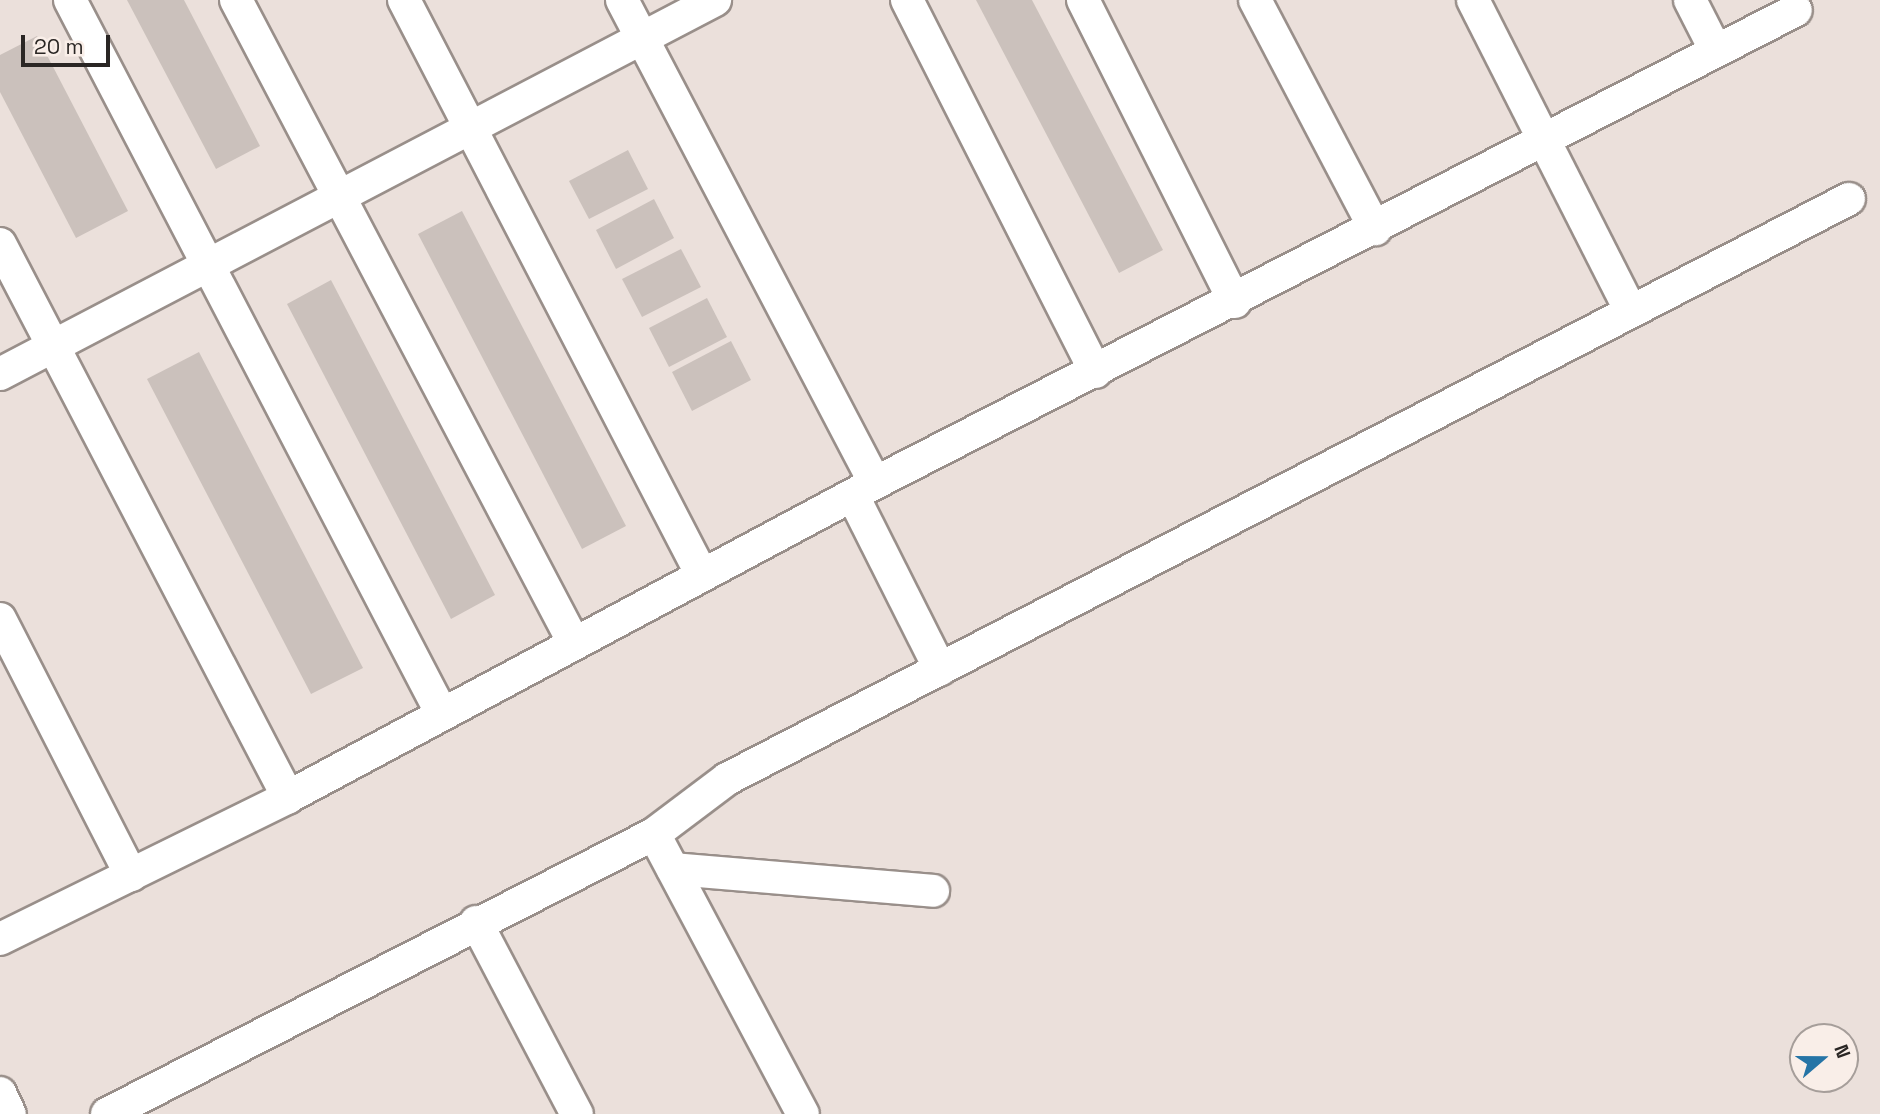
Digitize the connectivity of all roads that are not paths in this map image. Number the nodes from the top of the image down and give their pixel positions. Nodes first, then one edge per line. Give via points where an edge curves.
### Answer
1 (70, 0) edge
2 (236, 0) edge
3 (404, 0) edge
4 (622, 0) edge
5 (715, 0) edge
6 (907, 0) edge
7 (1083, 0) edge
8 (1255, 0) edge
9 (1473, 0) edge
10 (1690, 0) edge
11 (1796, 10) dead end
12 (642, 38) junction
13 (1716, 51) junction
14 (469, 128) junction
15 (1546, 141) junction
16 (336, 197) junction
17 (1849, 199) dead end
18 (1375, 229) junction
19 (0, 244) edge
20 (209, 267) junction
21 (1235, 303) junction
22 (1630, 310) junction
23 (54, 346) junction
24 (1096, 372) junction
25 (0, 374) edge
26 (864, 489) junction
27 (702, 575) junction
28 (0, 619) edge
29 (574, 643) junction
30 (940, 669) junction
31 (442, 714) junction
32 (288, 797) junction
33 (654, 834) junction
34 (673, 869) junction
35 (131, 875) junction
36 (933, 891) dead end
37 (476, 922) junction
38 (0, 939) edge
39 (0, 1093) edge
40 (573, 1113) edge
41 (10, 1114) edge
42 (107, 1114) edge
43 (803, 1114) edge

1 - 20 street
2 - 16 street
3 - 14 street
4 - 12 street
5 - 12 street
6 - 24 street
7 - 21 street
8 - 18 street
9 - 15 street
10 - 13 street
11 - 13 street
12 - 14 street
12 - 26 street
13 - 15 street
14 - 16 street
14 - 27 street
15 - 18 street
15 - 22 street
16 - 20 street
16 - 29 street
17 - 22 street
18 - 21 street
19 - 23 street
20 - 23 street
20 - 31 street
21 - 24 street
22 - 30 street
23 - 25 street
23 - 32 street
24 - 26 street
26 - 27 street
26 - 30 street
27 - 29 street
28 - 35 street
29 - 31 street
30 - 33 street via 727,779
31 - 32 street
32 - 35 street
33 - 34 street
33 - 37 street
34 - 36 street
34 - 43 street
35 - 38 street
37 - 40 street
37 - 42 street
39 - 41 street

